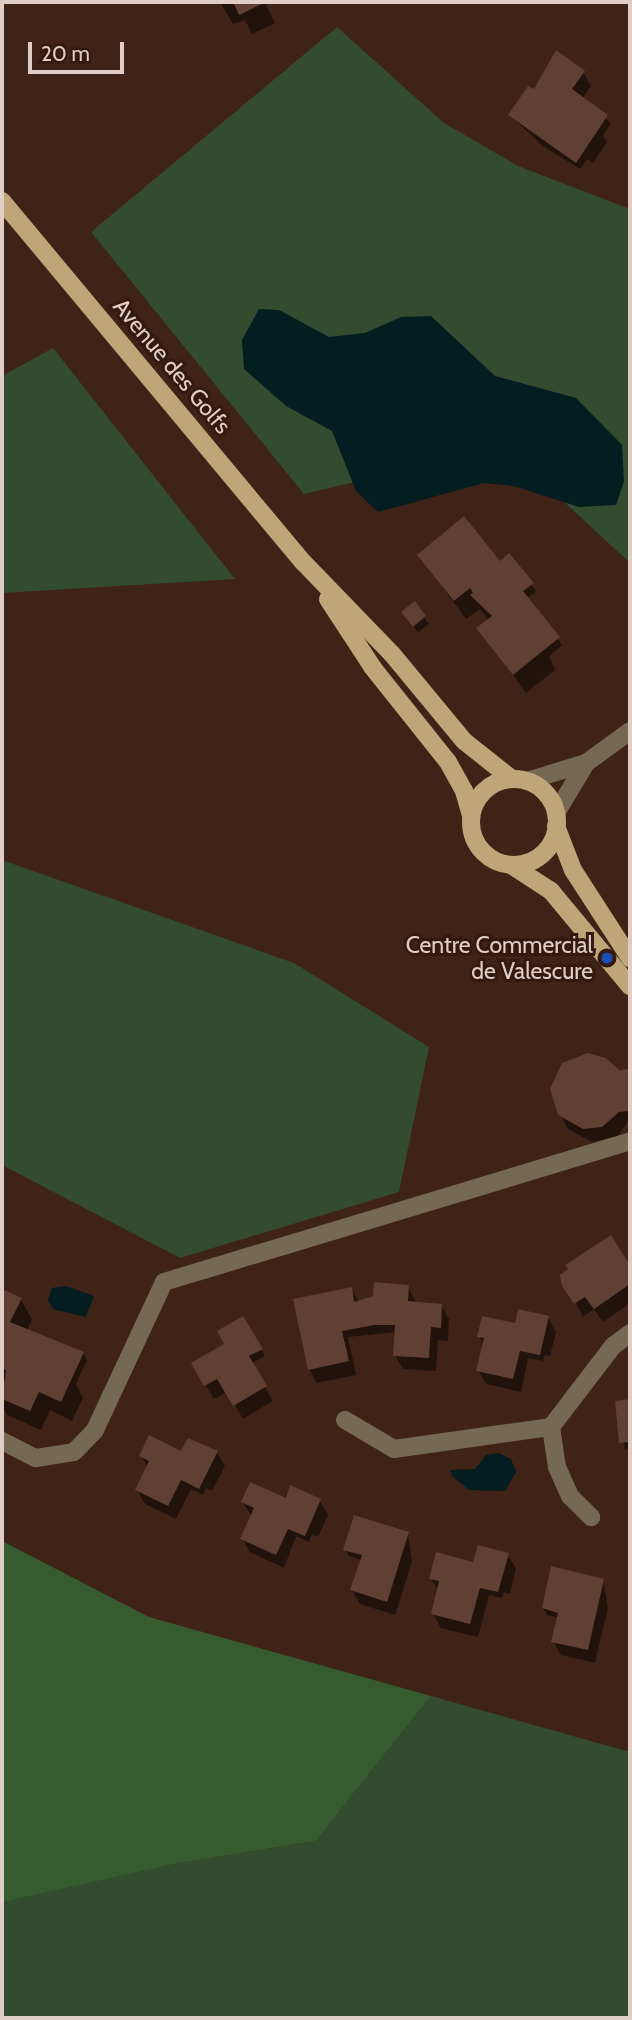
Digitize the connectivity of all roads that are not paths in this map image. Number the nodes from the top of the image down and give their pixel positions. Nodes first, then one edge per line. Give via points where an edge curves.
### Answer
1 (2, 201) edge
2 (304, 563) junction
3 (630, 731) edge
4 (586, 764) junction
5 (519, 780) junction
6 (471, 817) junction
7 (556, 819) junction
8 (511, 865) junction
9 (630, 958) edge
10 (630, 986) edge
11 (630, 1141) edge
12 (630, 1333) edge
13 (345, 1420) dead end
14 (551, 1427) junction
15 (2, 1441) edge
16 (590, 1517) dead end

1 - 2 main road, Avenue des Golfs
2 - 5 main road, Avenue des Golfs via 392,654 464,741
2 - 6 main road, Avenue des Golfs via 373,668 448,762 464,791
3 - 4 street
4 - 5 street
4 - 7 street
5 - 6 main road via 485,790
5 - 7 main road via 540,788
6 - 8 main road via 471,831 485,855
7 - 8 main road via 547,850 536,859
7 - 9 main road via 573,870
8 - 10 main road via 551,891
11 - 15 street via 164,1282 96,1430 74,1452 36,1458
12 - 14 street via 613,1346
13 - 14 street via 394,1449
14 - 16 street via 557,1467 569,1496

